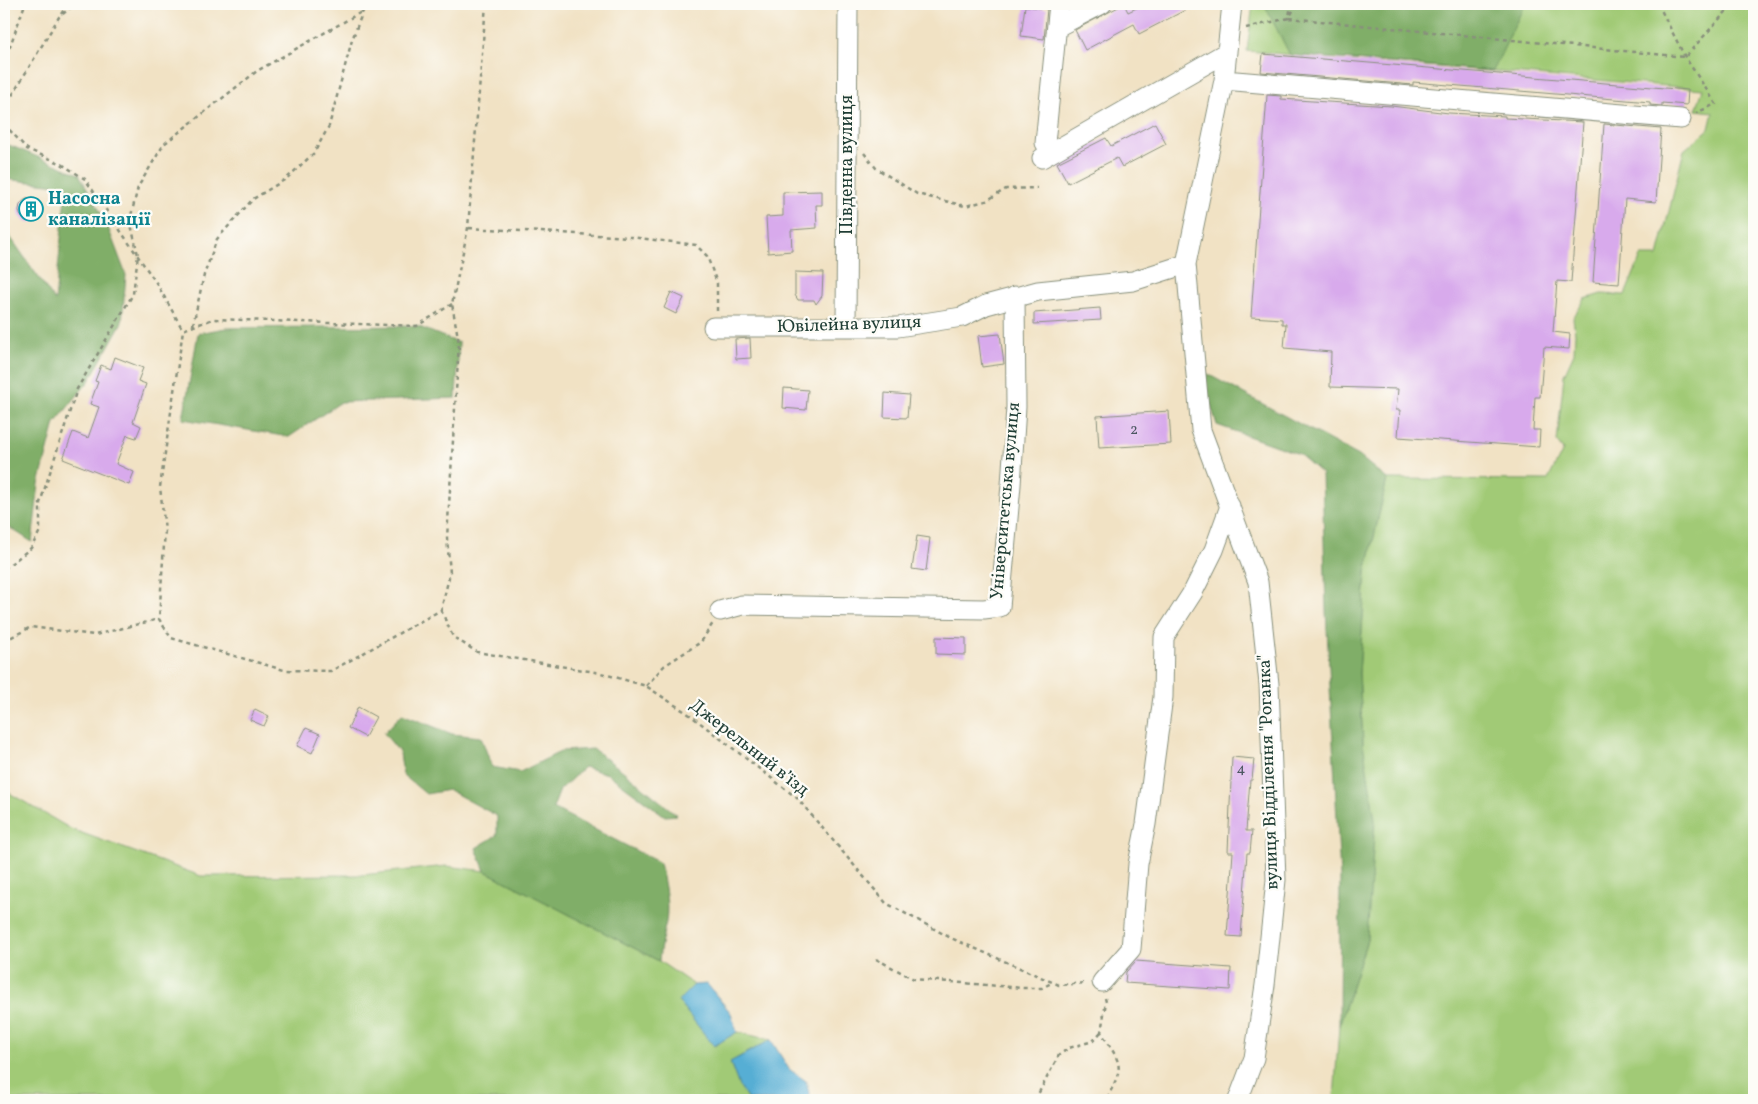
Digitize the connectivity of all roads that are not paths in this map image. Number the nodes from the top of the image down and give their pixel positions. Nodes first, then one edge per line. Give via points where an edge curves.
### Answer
1 (848, 4) edge
2 (1059, 4) edge
3 (1102, 4) edge
4 (1232, 4) edge
5 (1057, 27) junction
6 (1227, 52) junction
7 (1224, 80) junction
8 (1681, 119) road end
9 (1186, 264) junction
10 (1015, 296) junction
11 (846, 326) junction
12 (713, 327) road end
13 (1230, 506) junction
14 (720, 611) road end
15 (1102, 982) road end
16 (1238, 1100) edge

1 - 11 street, Південна вулиця
2 - 5 street
3 - 5 street
4 - 6 street, вулиця Відділення "Роганка"
5 - 6 street via 1044,151
6 - 7 street, вулиця Відділення "Роганка"
7 - 8 street
7 - 9 street, вулиця Відділення "Роганка"
9 - 10 street, Ювілейна вулиця via 1133,281
9 - 13 street, вулиця Відділення "Роганка" via 1201,430
10 - 11 street, Ювілейна вулиця via 962,317 898,327
10 - 14 street, Університетська вулиця via 1016,407 1000,607 742,605
11 - 12 street, Ювілейна вулиця
13 - 15 street via 1214,550 1193,592 1164,637 1163,697 1138,864 1131,949
13 - 16 street, вулиця Відділення "Роганка" via 1258,582 1268,684 1276,880 1254,1058

